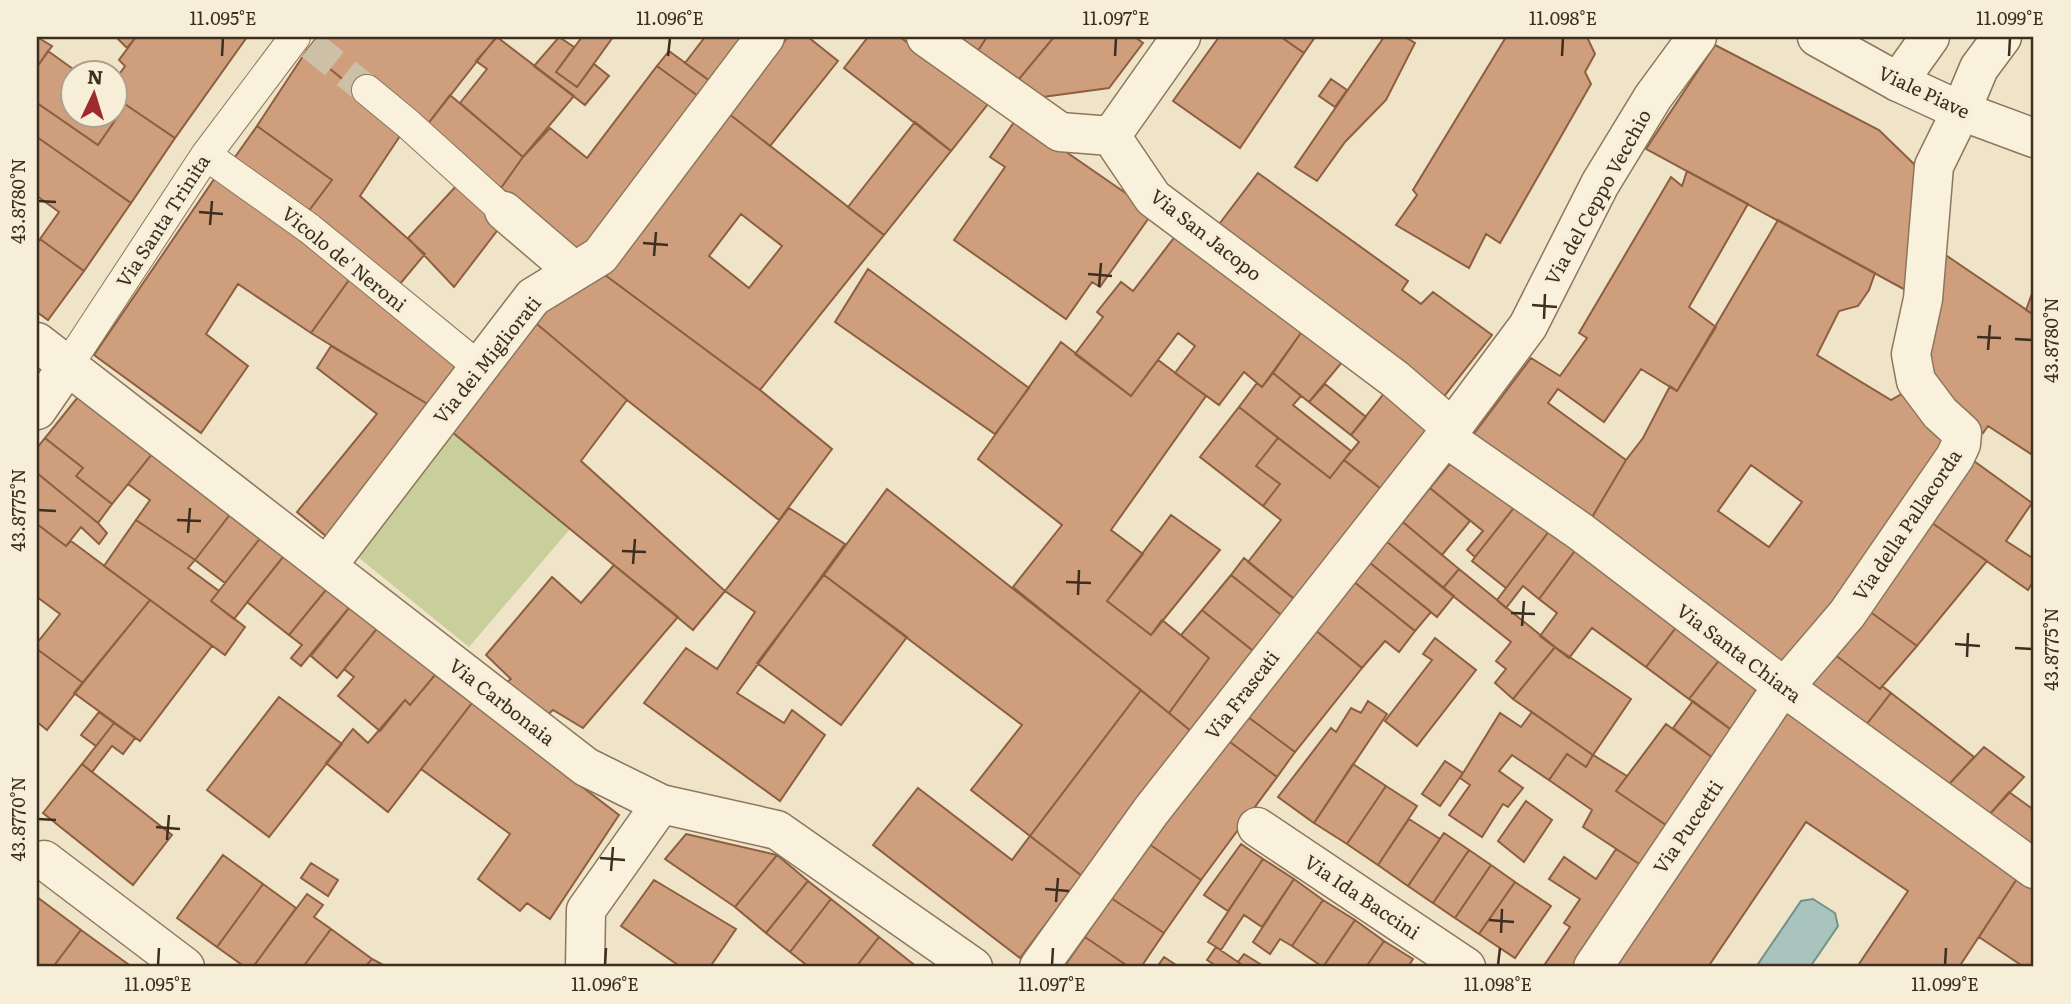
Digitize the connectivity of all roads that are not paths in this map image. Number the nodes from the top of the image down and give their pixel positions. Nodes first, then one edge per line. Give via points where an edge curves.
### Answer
1 (765, 37) edge
2 (926, 37) edge
3 (1181, 37) edge
4 (1697, 37) edge
5 (1817, 37) edge
6 (1930, 37) edge
7 (2002, 37) edge
8 (291, 41) edge
9 (1898, 82) junction
10 (367, 90) tunnel mouth
11 (1961, 111) junction
12 (1111, 136) junction
13 (2034, 138) edge
14 (206, 155) junction
15 (504, 211) joint
16 (574, 271) junction
17 (37, 342) edge
18 (68, 365) junction
19 (479, 367) junction
20 (37, 410) edge
21 (1449, 432) junction
22 (327, 566) junction
23 (1784, 687) junction
24 (661, 804) junction
25 (1257, 827) dead end
26 (44, 860) dead end
27 (2034, 869) edge
28 (185, 967) edge
29 (585, 967) edge
30 (974, 967) edge
31 (1039, 967) edge
32 (1466, 967) edge
33 (1593, 967) edge

1 - 16 street, Via dei Migliorati via 600,256
2 - 12 street via 1060,132
3 - 12 street
4 - 21 street, Via del Ceppo Vecchio via 1653,97 1600,184 1528,326
5 - 9 street, Viale Piave
6 - 9 street
7 - 11 street, Via della Pallacorda via 1979,68
8 - 14 street, Via Santa Trinita
9 - 11 street, Viale Piave
10 - 15 street
11 - 13 street, Viale Piave
11 - 23 street, Via della Pallacorda via 1934,166 1923,299 1911,354 1916,381 1962,433 1961,444 1847,614
12 - 21 street, Via San Jacopo via 1153,198 1395,379
14 - 18 street, Via Santa Trinita
14 - 19 street, Vicolo de' Neroni via 310,229
15 - 16 street
16 - 19 street, Via dei Migliorati via 533,297
17 - 18 street, Via Carbonaia
18 - 20 street, Via Santa Trinita
18 - 22 street, Via Carbonaia
19 - 22 street, Via dei Migliorati
21 - 23 street, Via Santa Chiara
21 - 31 street, Via Frascati via 1151,811
22 - 24 street, Via Carbonaia via 586,767
23 - 27 street, Via Santa Chiara
23 - 33 street, Via Puccetti
24 - 29 street via 586,910
24 - 30 street, Via Carbonaia via 778,830
25 - 32 street, Via Ida Baccini
26 - 28 street

